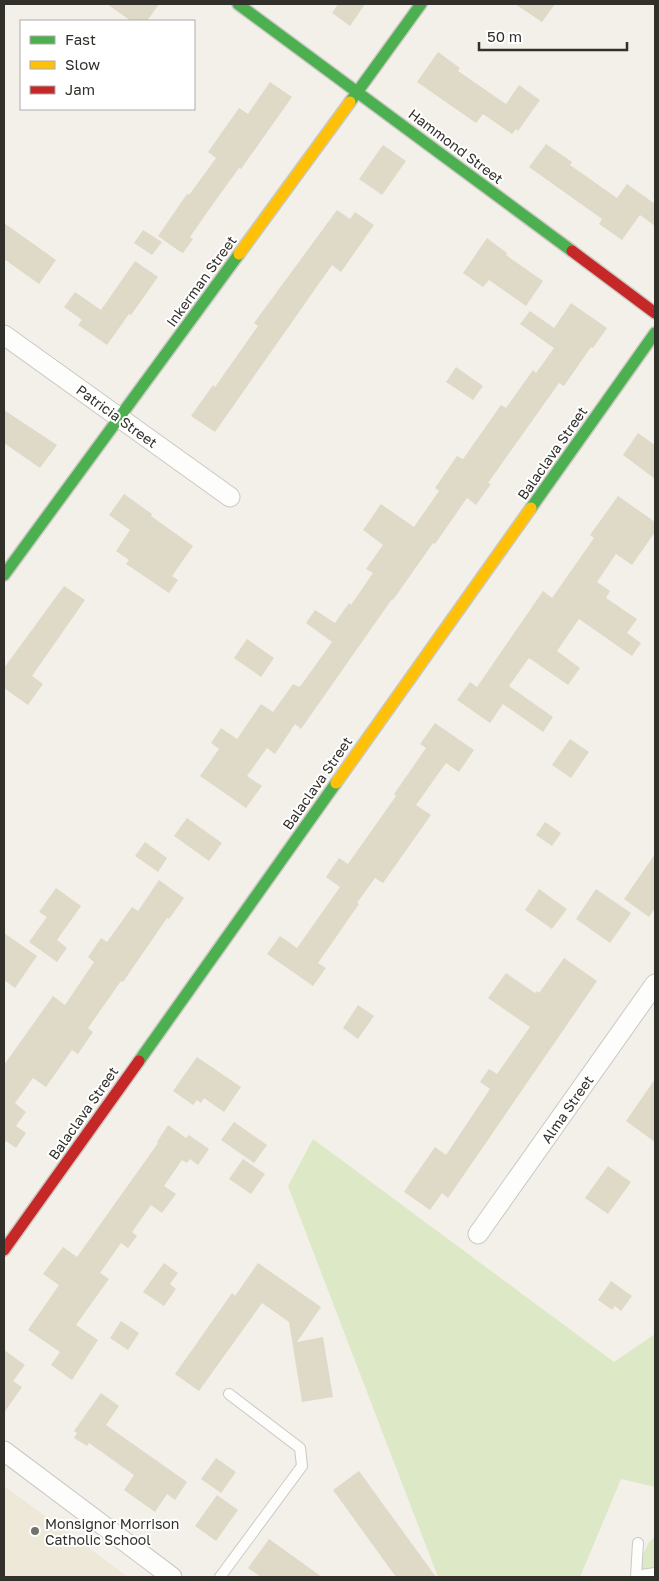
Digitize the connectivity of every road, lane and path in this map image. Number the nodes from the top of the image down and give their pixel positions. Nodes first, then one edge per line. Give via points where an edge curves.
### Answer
1 (238, 4) edge
2 (421, 4) edge
3 (357, 91) junction
4 (655, 313) edge
5 (655, 333) edge
6 (4, 335) edge
7 (120, 418) junction
8 (230, 497) dead end
9 (4, 575) edge
10 (655, 984) edge
11 (19, 1228) junction
12 (478, 1234) dead end
13 (4, 1244) edge
14 (4, 1250) edge
15 (229, 1394) dead end
16 (4, 1451) edge
17 (638, 1543) dead end
18 (655, 1573) edge
19 (172, 1577) edge
20 (220, 1577) edge
21 (636, 1577) edge

1 - 3 street, Hammond Street
2 - 3 street, Inkerman Street
3 - 4 street, Hammond Street
3 - 7 street, Inkerman Street
5 - 11 street, Balaclava Street
6 - 7 street, Patricia Street
7 - 8 street, Patricia Street
7 - 9 street, Inkerman Street
10 - 12 street, Alma Street
11 - 13 street
11 - 14 street, Balaclava Street
15 - 20 lane via 300,1448 302,1466
16 - 19 street
17 - 21 lane
18 - 21 lane

